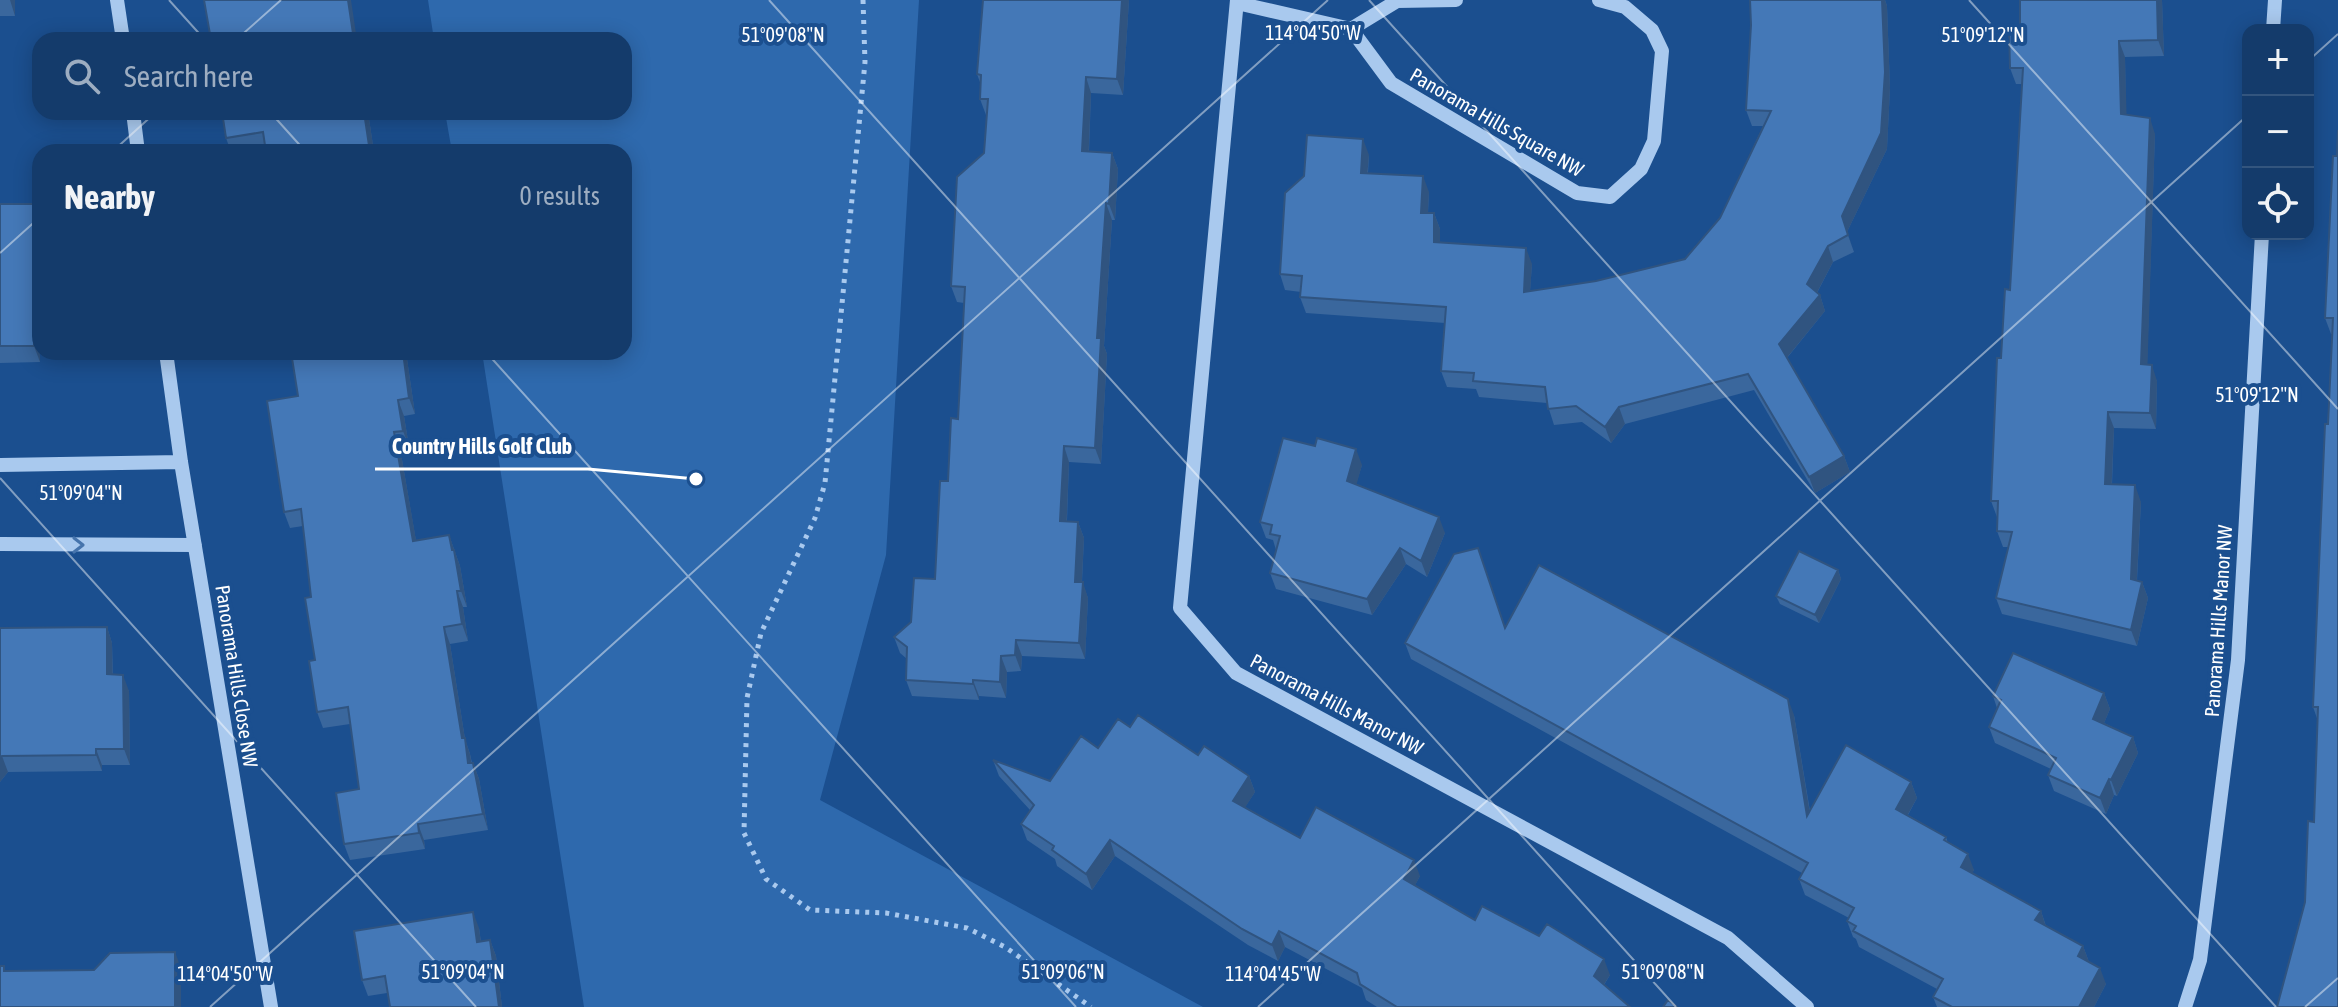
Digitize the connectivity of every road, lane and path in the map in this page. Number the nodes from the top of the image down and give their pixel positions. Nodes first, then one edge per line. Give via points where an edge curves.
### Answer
1 (117, 0) edge
2 (863, 0) edge
3 (1456, 0) edge
4 (1599, 0) edge
5 (2275, 0) edge
6 (1237, 2) edge
7 (2273, 24) edge
8 (1351, 29) junction
9 (122, 32) edge
10 (134, 120) edge
11 (137, 144) edge
12 (2262, 240) edge
13 (167, 360) edge
14 (181, 462) junction
15 (0, 465) edge
16 (0, 544) edge
17 (195, 545) junction
18 (271, 1007) edge
19 (1091, 1007) edge
20 (1807, 1007) edge
21 (2185, 1007) edge

1 - 9 street
2 - 19 path via 865,62 825,483 815,518 761,633 747,698 744,833 766,879 810,910 886,913 967,928 1005,947
3 - 8 street via 1397,1
4 - 8 street, Panorama Hills Square NW via 1625,7 1652,30 1662,51 1654,141 1641,169 1610,197 1577,193 1391,83
5 - 7 street
6 - 8 street
6 - 20 street, Panorama Hills Manor NW via 1180,608 1236,673 1728,938
10 - 11 street
12 - 21 street, Panorama Hills Manor NW via 2238,660 2200,960
13 - 14 street, Panorama Hills Close NW
14 - 15 street
14 - 17 street, Panorama Hills Close NW
16 -> 17 street
17 - 18 street, Panorama Hills Close NW

